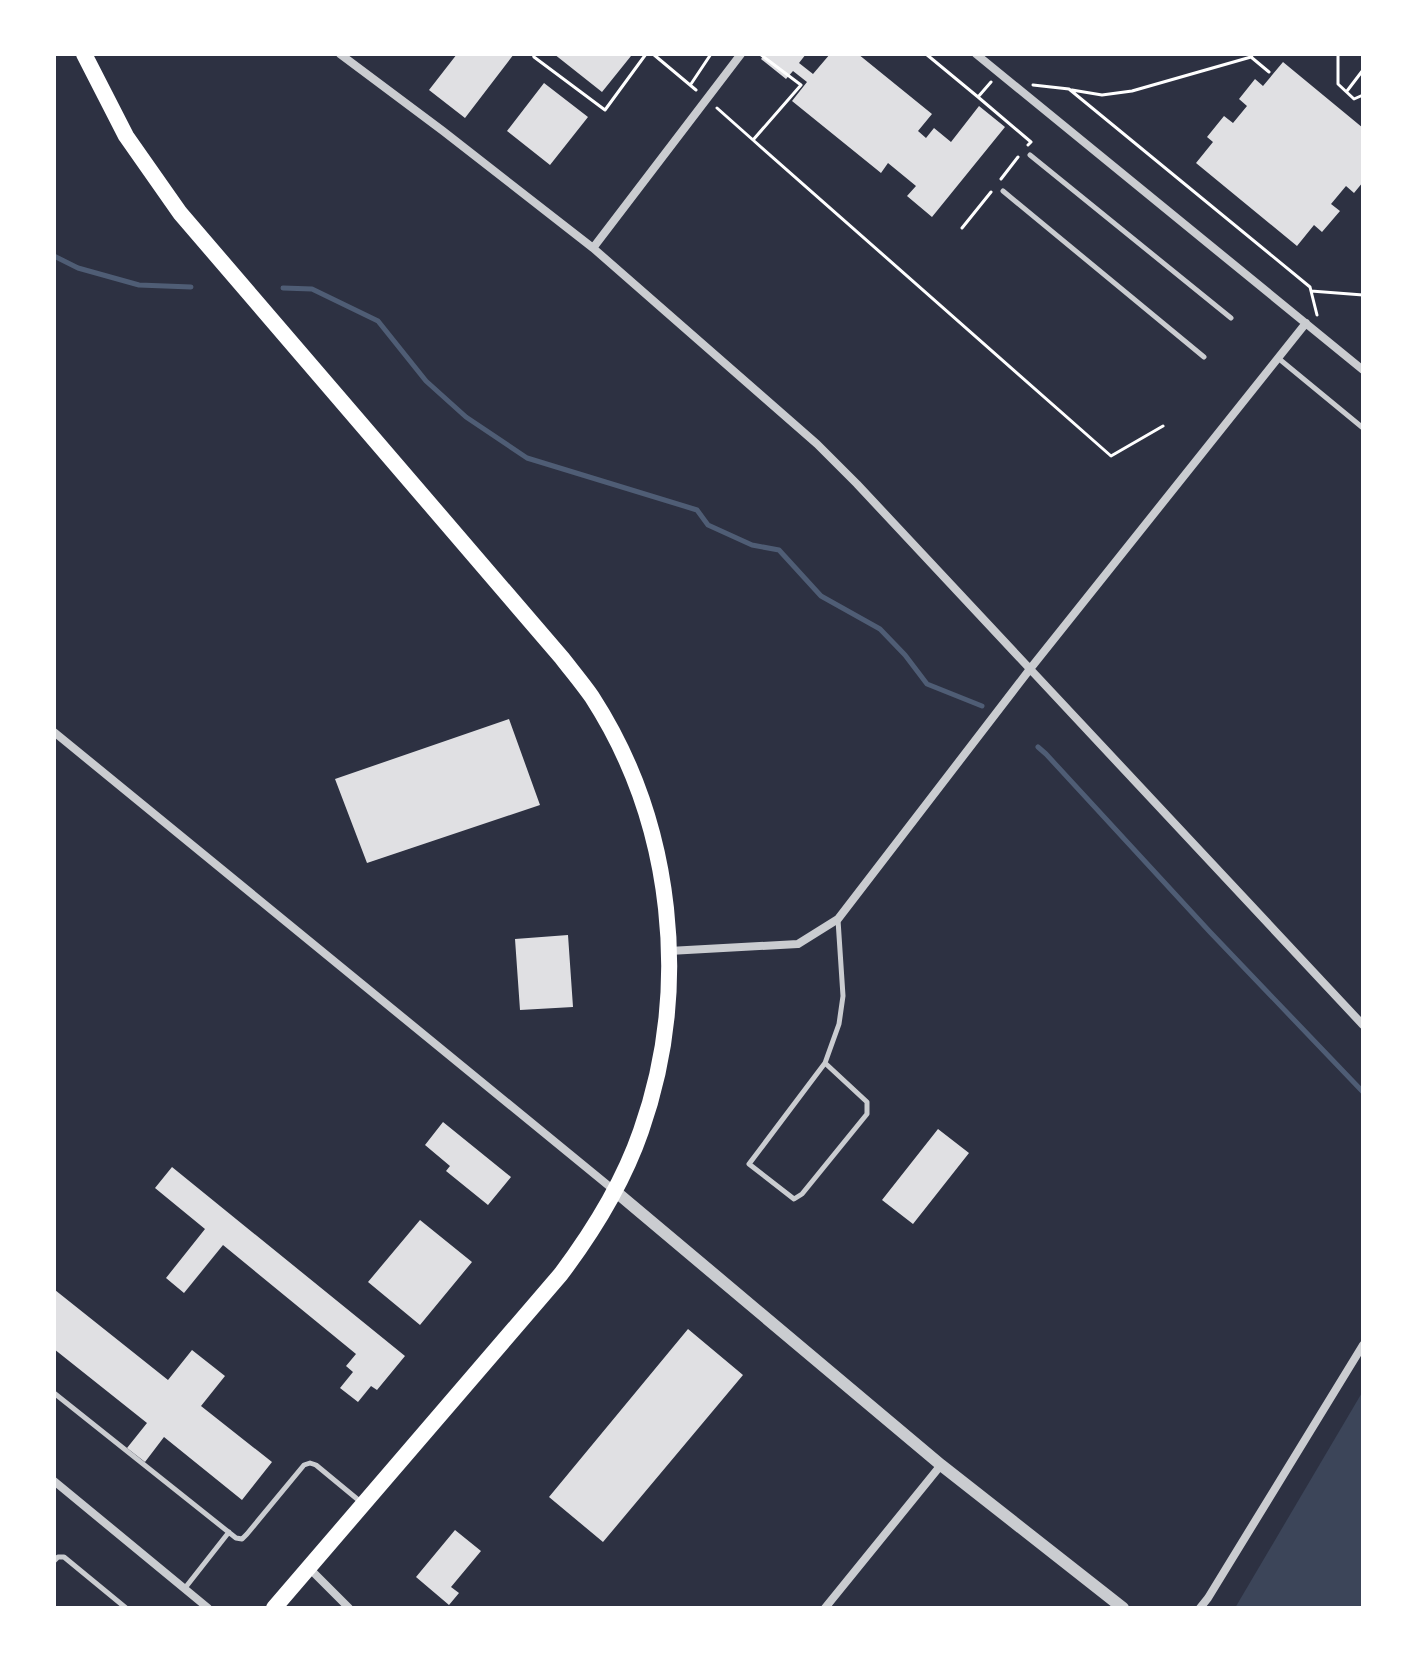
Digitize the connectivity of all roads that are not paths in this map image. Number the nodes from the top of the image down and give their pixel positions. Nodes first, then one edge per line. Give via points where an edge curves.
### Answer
1 (84, 54) edge
2 (340, 54) edge
3 (741, 54) edge
4 (976, 54) edge
5 (1030, 155) dead end
6 (1003, 191) dead end
7 (593, 248) junction
8 (1231, 318) dead end
9 (1306, 323) junction
10 (1204, 357) dead end
11 (1278, 358) junction
12 (1363, 370) edge
13 (1363, 428) edge
14 (1030, 669) junction
15 (54, 732) edge
16 (838, 919) junction
17 (669, 951) junction
18 (1363, 1025) edge
19 (825, 1063) junction
20 (615, 1191) junction
21 (1363, 1345) edge
22 (54, 1393) edge
23 (941, 1465) junction
24 (54, 1481) edge
25 (363, 1504) junction
26 (229, 1532) junction
27 (54, 1561) edge
28 (309, 1567) junction
29 (184, 1589) junction
30 (126, 1608) edge
31 (208, 1608) edge
32 (274, 1608) edge
33 (349, 1608) edge
34 (825, 1608) edge
35 (1123, 1608) edge
36 (1200, 1608) edge

1 - 17 highway via 126,136 180,213 591,697 644,808 664,888
2 - 7 street
3 - 7 street
4 - 9 street
5 - 8 lane
6 - 10 lane
7 - 14 street via 817,444
9 - 11 street
9 - 12 street
11 - 13 lane
11 - 14 street
14 - 16 street
14 - 18 street
15 - 20 street
16 - 17 street via 798,944
16 - 19 lane via 843,996
17 - 20 highway via 667,1011 656,1079
19 - 19 lane via 749,1164 794,1199 867,1114 867,1102
20 - 23 street
20 - 25 highway via 561,1274
21 - 36 street
22 - 26 lane
23 - 34 street
23 - 35 street
24 - 29 street
25 - 26 lane via 310,1463 242,1539
25 - 28 highway
26 - 29 lane
27 - 30 lane via 64,1557
28 - 32 highway
28 - 33 street
29 - 31 street

